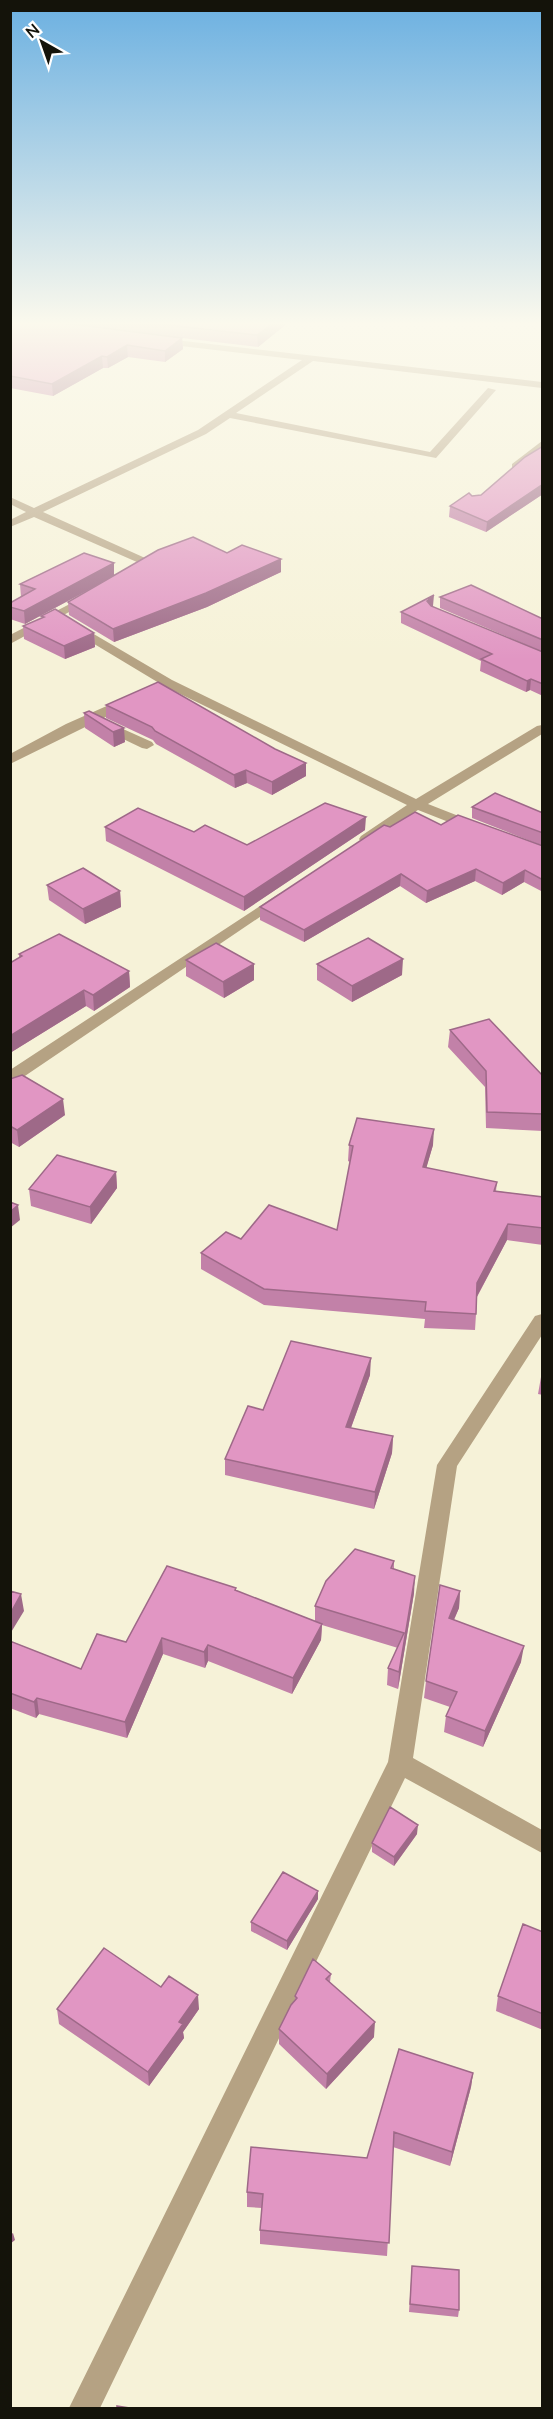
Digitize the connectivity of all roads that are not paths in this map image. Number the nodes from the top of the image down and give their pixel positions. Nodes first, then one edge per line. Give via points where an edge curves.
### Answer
1 (196, 435) edge
2 (328, 435) edge
3 (451, 435) edge
4 (543, 444) edge
5 (509, 473) edge
6 (10, 500) edge
7 (33, 512) junction
8 (10, 524) edge
9 (140, 569) edge
10 (98, 592) edge
11 (56, 615) junction
12 (10, 640) edge
13 (168, 683) junction
14 (90, 718) junction
15 (543, 729) edge
16 (147, 745) dead end
17 (10, 760) edge
18 (417, 805) junction
19 (490, 833) edge
20 (357, 845) edge
21 (288, 891) edge
22 (10, 1078) edge
23 (543, 1321) edge
24 (400, 1763) junction
25 (543, 1842) edge
26 (84, 2409) edge

1 - 7 street
2 - 3 street via 432,456
4 - 5 street
6 - 7 street
7 - 8 street
7 - 9 street via 150,564
10 - 11 street
11 - 12 street
11 - 13 street
13 - 14 street
13 - 18 street
14 - 16 street
14 - 17 street
15 - 18 street
18 - 19 street
18 - 20 street
21 - 22 street
23 - 24 street via 447,1465
24 - 25 street
24 - 26 street

